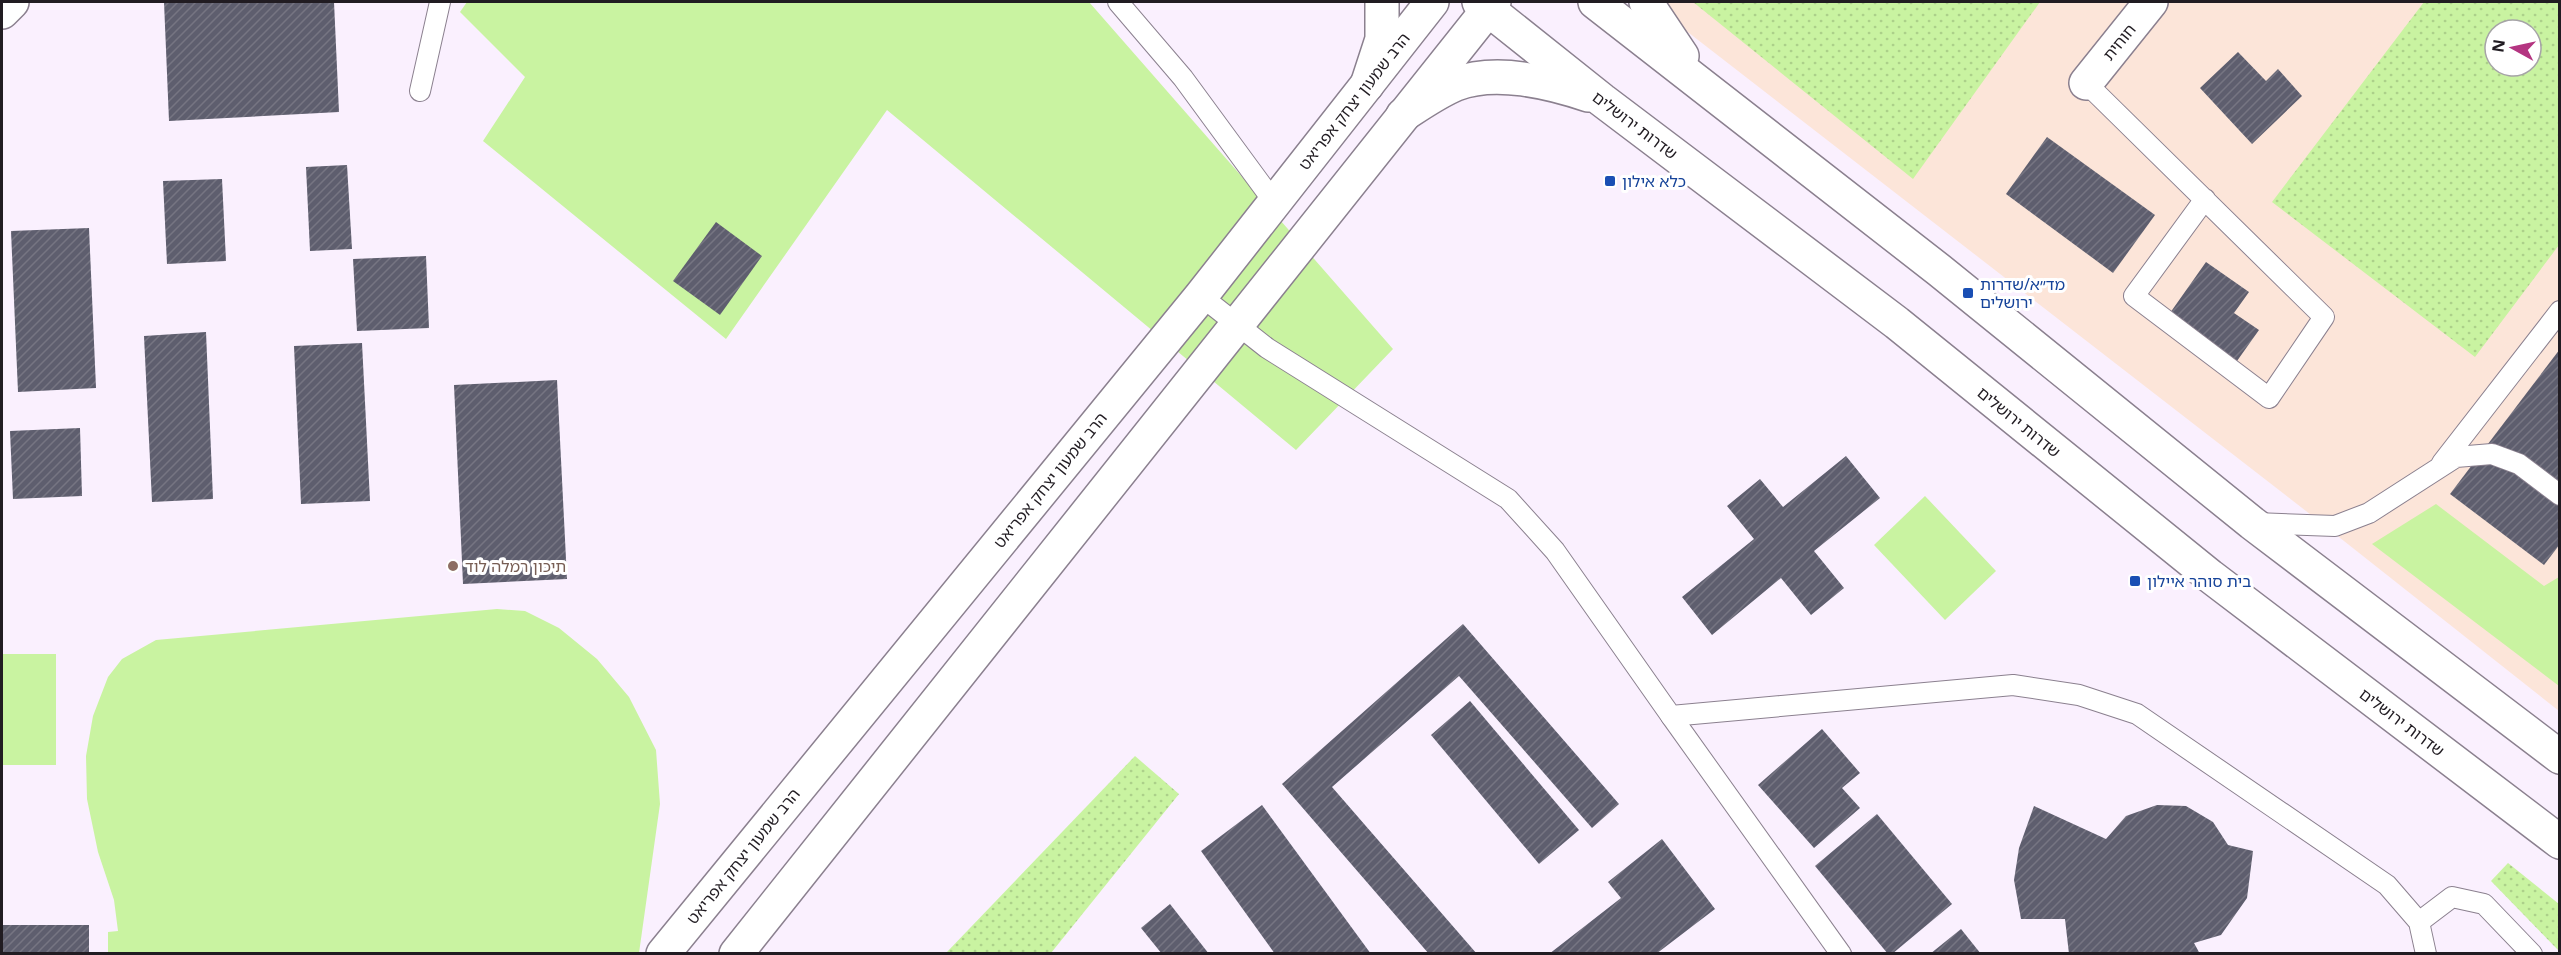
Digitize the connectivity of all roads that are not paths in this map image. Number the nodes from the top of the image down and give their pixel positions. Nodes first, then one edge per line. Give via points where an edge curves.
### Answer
1 (12, 2) edge
2 (440, 2) edge
3 (1118, 2) edge
4 (1382, 2) edge
5 (1432, 2) edge
6 (1594, 2) edge
7 (1646, 2) edge
8 (2151, 2) edge
9 (1487, 4) edge
10 (2, 12) edge
11 (1698, 80) junction
12 (2086, 83) joint
13 (1367, 85) junction
14 (420, 90) dead end
15 (1602, 100) junction
16 (1403, 115) junction
17 (2205, 199) junction
18 (1274, 202) junction
19 (1201, 296) junction
20 (2559, 311) edge
21 (1237, 325) junction
22 (2433, 473) junction
23 (2559, 495) edge
24 (2252, 523) junction
25 (1671, 716) junction
26 (2559, 757) edge
27 (2559, 842) edge
28 (2419, 922) junction
29 (663, 954) edge
30 (736, 954) edge
31 (1841, 954) edge
32 (2426, 954) edge
33 (2532, 954) edge

1 - 10 main road
2 - 14 lane
3 - 18 lane via 1183,78
4 - 13 main road via 1382,39
5 - 13 main road, הרב שמעון יצחק אפריאט
6 - 11 main road
7 - 11 main road
8 - 12 main road, חוחית
9 - 15 main road, שדרות ירושלים
9 - 16 main road
11 - 24 main road
12 - 17 lane
13 - 18 main road, הרב שמעון יצחק אפריאט
15 - 16 main road via 1551,84 1481,79 1450,87
15 - 27 main road, שדרות ירושלים via 1897,323 2210,576
16 - 21 main road
17 - 17 lane via 2134,296 2270,398 2324,317
18 - 19 main road, הרב שמעון יצחק אפריאט
19 - 21 lane
19 - 29 main road, הרב שמעון יצחק אפריאט
20 - 22 lane
21 - 25 lane via 1508,499 1555,551
21 - 30 main road
22 - 23 lane via 2456,457 2492,454 2519,464
22 - 24 lane via 2369,513 2335,526
24 - 26 main road
25 - 28 lane via 2013,685 2079,694 2137,714 2154,725 2387,885
25 - 31 lane
28 - 32 lane
28 - 33 lane via 2452,897 2484,904

